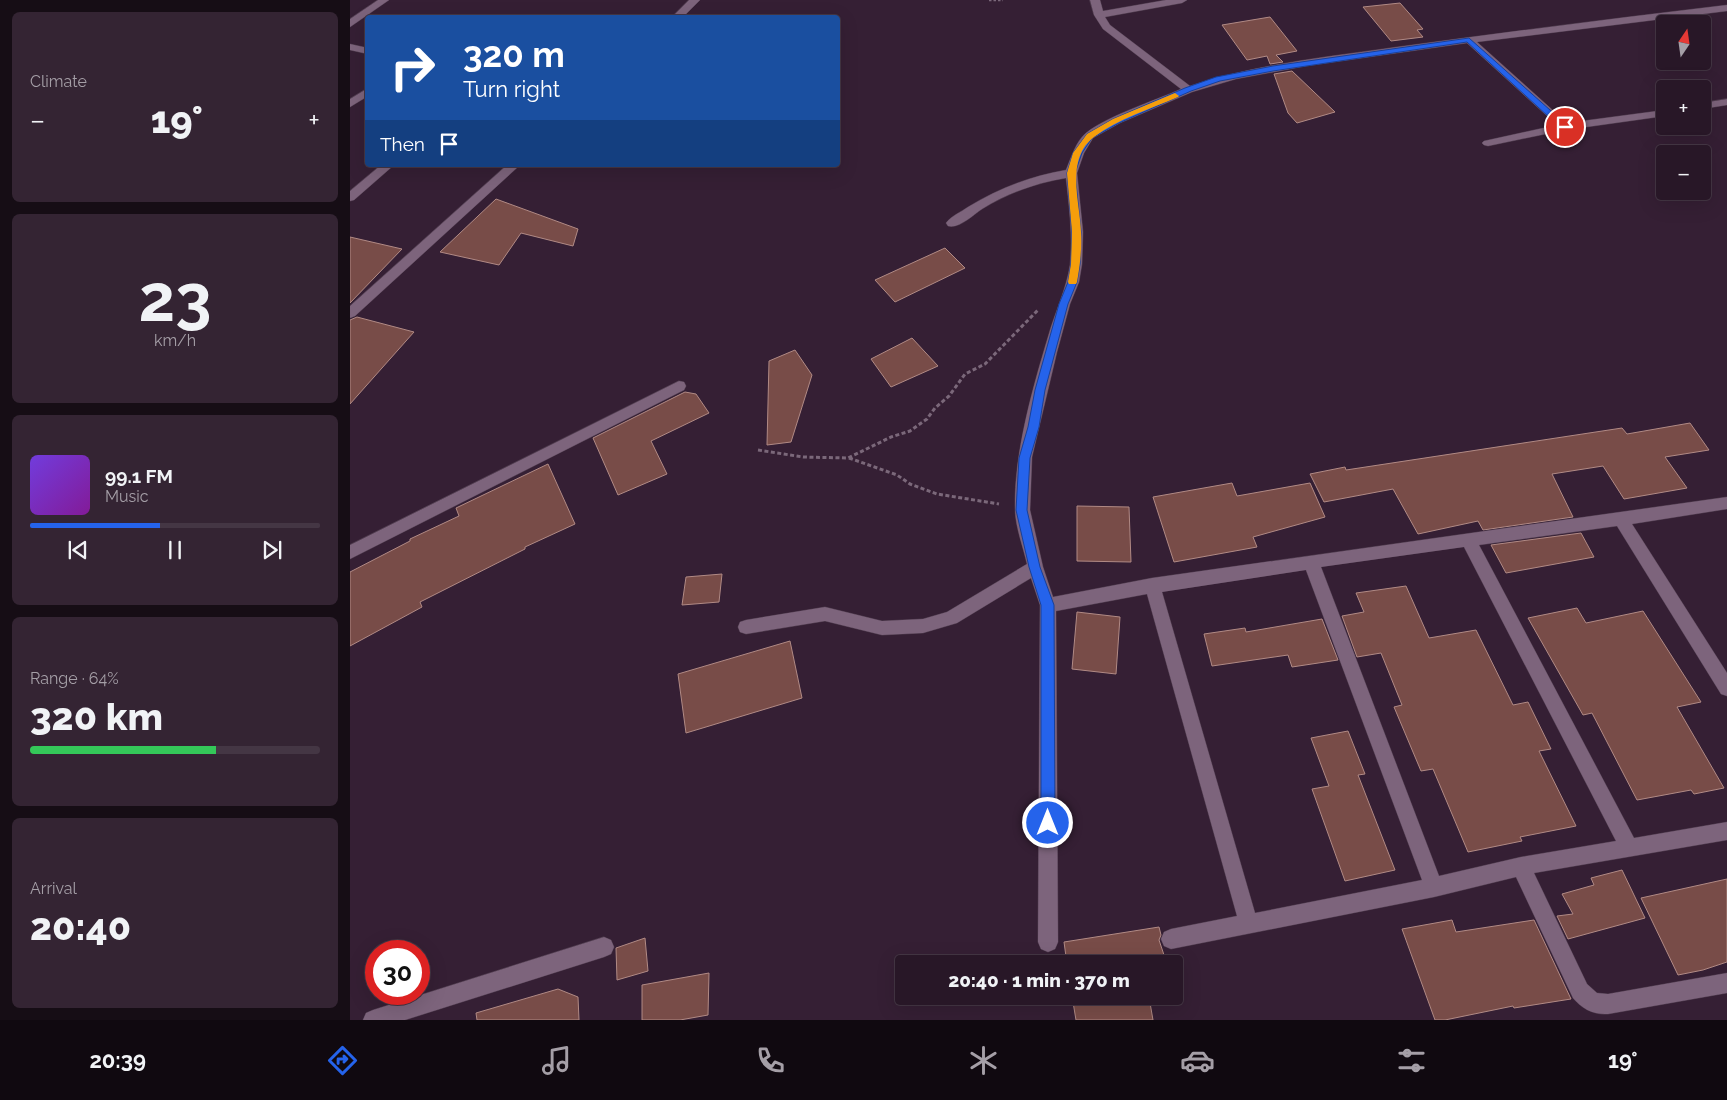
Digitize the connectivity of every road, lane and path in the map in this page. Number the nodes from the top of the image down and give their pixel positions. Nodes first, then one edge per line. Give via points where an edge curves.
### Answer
1 (384, 0) edge
2 (695, 0) edge
3 (989, 0) edge
4 (1003, 0) edge
5 (1095, 0) edge
6 (1182, 0) edge
7 (1727, 8) edge
8 (679, 15) edge
9 (1099, 15) junction
10 (350, 24) edge
11 (1469, 40) junction
12 (350, 47) edge
13 (365, 50) edge
14 (1188, 90) junction
15 (365, 93) edge
16 (1727, 102) edge
17 (350, 104) edge
18 (1711, 105) edge
19 (1656, 114) edge
20 (1565, 127) junction
21 (1488, 143) dead end
22 (386, 167) edge
23 (512, 167) edge
24 (1071, 173) junction
25 (350, 196) edge
26 (952, 223) dead end
27 (1042, 305) dead end
28 (350, 313) edge
29 (679, 386) dead end
30 (758, 450) dead end
31 (848, 458) junction
32 (1727, 503) edge
33 (1022, 510) junction
34 (1621, 520) junction
35 (1469, 541) junction
36 (350, 552) edge
37 (1311, 562) junction
38 (1034, 567) junction
39 (1152, 585) junction
40 (1048, 605) junction
41 (746, 627) dead end
42 (1727, 688) edge
43 (1727, 831) edge
44 (1628, 847) junction
45 (1521, 866) junction
46 (1434, 887) junction
47 (1248, 922) junction
48 (1172, 939) dead end
49 (1048, 942) dead end
50 (604, 946) dead end
51 (1727, 983) edge
52 (373, 1020) edge

1 - 10 street
2 - 8 street
3 - 4 path
5 - 9 street
6 - 9 street
7 - 11 street
9 - 14 street via 1106,27
11 - 14 street via 1273,69 1219,79
11 - 20 street
12 - 13 street
14 - 24 street via 1116,121 1090,136 1078,153
15 - 17 street
16 - 18 street
19 - 20 street
20 - 21 street
22 - 25 street
23 - 28 street
24 - 26 street via 1042,177 1012,188
24 - 33 street via 1076,264 1047,361 1025,458
27 - 31 path via 985,364 965,374 927,419 910,431
29 - 36 street
30 - 31 path via 803,457
31 - 33 path via 896,474 910,484 937,494
32 - 34 street
33 - 38 street
34 - 35 street
34 - 42 street
35 - 37 street
35 - 44 street
37 - 39 street
37 - 46 street
38 - 40 street
38 - 41 street via 950,618 923,626 882,628 825,614
39 - 40 street
39 - 47 street
40 - 49 street
43 - 44 street
44 - 45 street
45 - 46 street
45 - 51 street via 1580,991 1587,999 1608,1004
46 - 47 street
47 - 48 street
50 - 52 street

